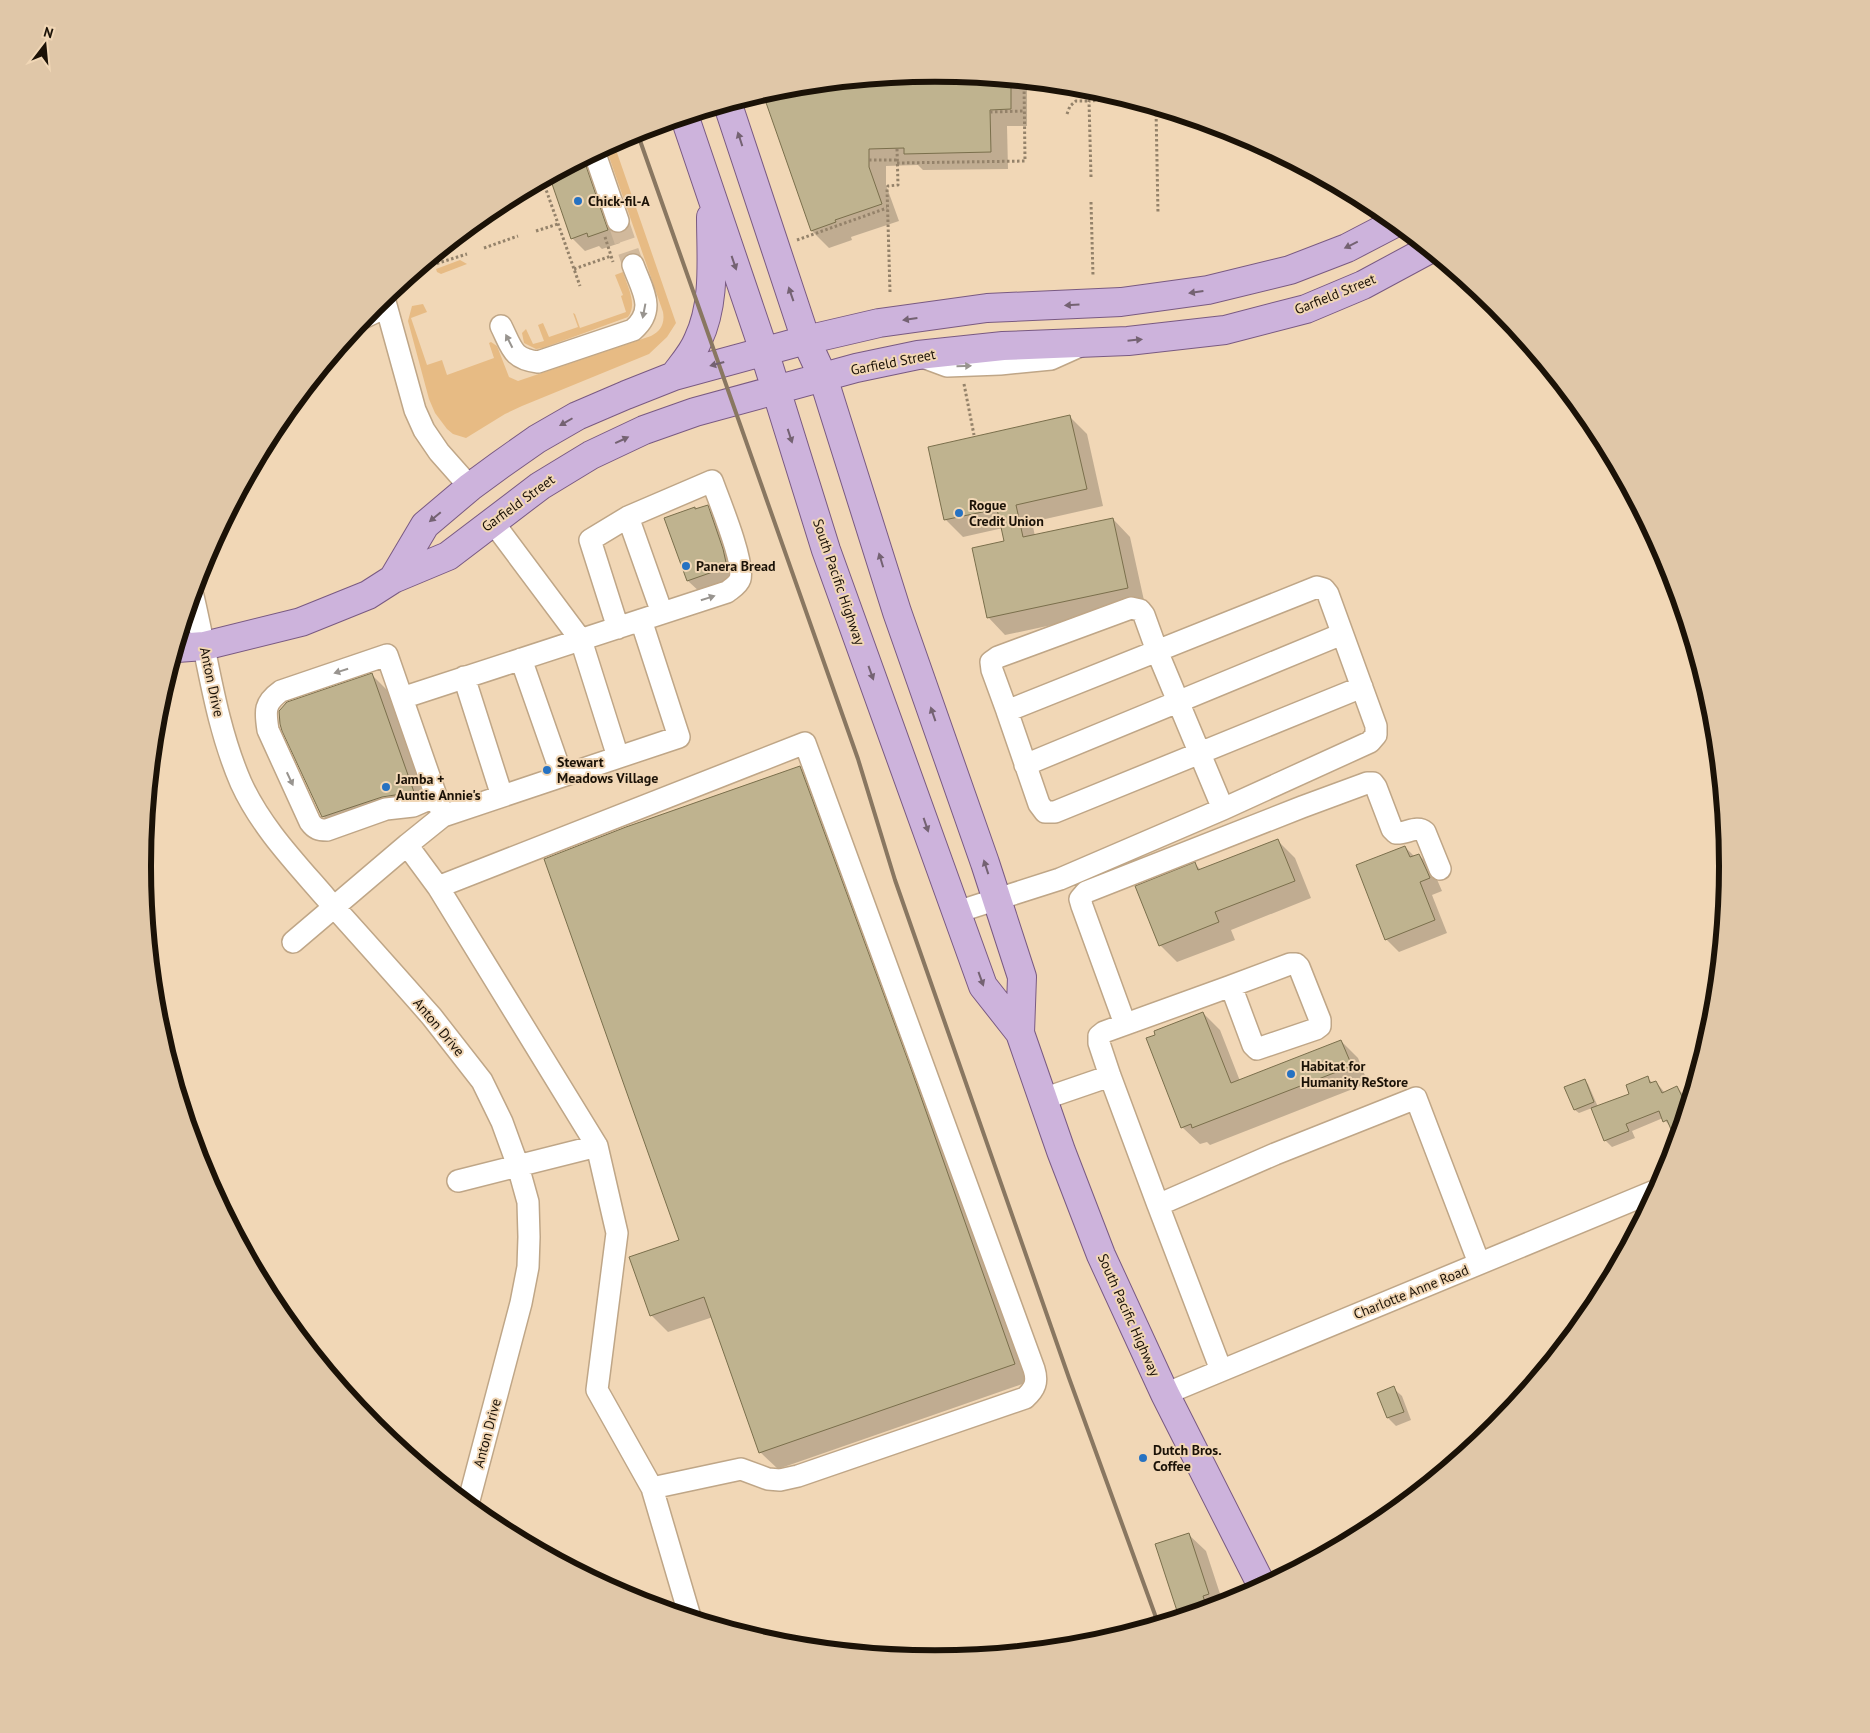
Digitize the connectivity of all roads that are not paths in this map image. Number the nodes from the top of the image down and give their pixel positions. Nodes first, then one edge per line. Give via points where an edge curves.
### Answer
1 (730, 110) edge
2 (686, 123) edge
3 (596, 159) edge
4 (710, 194) junction
5 (611, 227) tunnel mouth
6 (1387, 227) edge
7 (1422, 253) edge
8 (624, 264) tunnel mouth
9 (386, 307) edge
10 (501, 326) dead end
11 (806, 340) junction
12 (764, 351) junction
13 (674, 376) junction
14 (823, 377) junction
15 (776, 390) junction
16 (470, 487) junction
17 (628, 517) junction
18 (492, 521) junction
19 (393, 579) junction
20 (195, 607) edge
21 (662, 613) junction
22 (641, 620) junction
23 (618, 628) junction
24 (1342, 634) junction
25 (581, 640) junction
26 (204, 646) junction
27 (183, 648) edge
28 (1157, 651) junction
29 (522, 659) junction
30 (464, 678) junction
31 (1362, 687) junction
32 (402, 698) junction
33 (1178, 701) junction
34 (1007, 711) junction
35 (1200, 754) junction
36 (618, 757) junction
37 (1024, 765) junction
38 (562, 776) junction
39 (436, 796) junction
40 (502, 796) junction
41 (1223, 809) junction
42 (443, 816) junction
43 (406, 845) junction
44 (1440, 869) dead end
45 (438, 887) junction
46 (997, 900) junction
47 (335, 907) junction
48 (957, 912) junction
49 (293, 942) dead end
50 (1231, 986) junction
51 (1125, 1024) junction
52 (1020, 1032) junction
53 (1110, 1076) junction
54 (1043, 1099) junction
55 (597, 1146) junction
56 (518, 1166) junction
57 (458, 1181) dead end
58 (1647, 1194) edge
59 (1158, 1205) junction
60 (1479, 1264) junction
61 (1221, 1370) junction
62 (1165, 1394) junction
63 (652, 1488) junction
64 (470, 1497) edge
65 (1259, 1580) edge
66 (688, 1611) edge

11 -> 1 main road, South Pacific Highway
2 - 4 main road, South Pacific Highway
3 - 5 street
4 -> 12 main road, South Pacific Highway
4 - 13 main road via 712,283 709,302 698,342
6 -> 11 main road, Garfield Street via 1346,248 1290,270 1208,290 1121,302 987,308 879,323
14 -> 7 main road, Garfield Street via 918,355 1003,346 1128,341 1225,330 1306,309 1363,285
8 -> 10 street via 646,300 642,322 633,330 538,362 523,360 513,350
9 - 16 street via 415,410 424,430
11 - 12 main road, Garfield Street
11 - 14 main road, South Pacific Highway
12 -> 13 main road, Garfield Street
12 - 15 main road, South Pacific Highway
13 -> 16 main road, Garfield Street via 577,416 537,439
14 - 15 main road, Garfield Street
46 -> 14 main road, South Pacific Highway via 897,612
18 -> 15 main road, Garfield Street via 540,486 635,434 695,412
15 -> 48 main road, South Pacific Highway via 826,550
16 -> 19 main road, Garfield Street via 425,525
17 - 21 street
21 -> 17 street via 726,592 738,584 741,577 739,561 712,481
17 - 23 street via 590,540
18 - 19 main road, Garfield Street via 448,556
18 - 25 street
19 - 26 main road, Garfield Street via 368,594 301,622
20 - 26 street, Anton Drive
21 - 22 street
22 - 23 street
22 - 36 street via 679,737
23 - 25 street
24 - 28 street via 1328,594 1317,587
24 - 31 street
24 - 33 street
25 - 29 street
25 - 36 street
26 - 27 main road, Garfield Street
26 - 47 street, Anton Drive via 213,697 241,783 257,814 286,853
28 - 33 street
28 - 34 street
28 - 34 street via 1144,615 1140,610 1131,608 998,657 991,662 992,670
29 - 30 street
29 - 38 street
30 - 32 street
30 - 40 street
31 - 35 street
31 - 41 street via 1376,726 1376,735 1370,742
32 - 39 street
32 -> 39 street via 387,655 281,691 267,706 268,730 310,822 319,830 386,809 413,806
33 - 35 street
33 - 37 street
34 - 37 street
35 - 37 street via 1054,812 1045,812 1039,804
35 - 41 street
36 - 38 street
38 - 40 street
39 - 42 street
40 - 42 street
41 - 46 street via 1060,879
42 - 43 street
43 - 45 street
43 - 47 street
44 - 51 street via 1425,832 1417,829 1396,833 1376,787 1367,783 1086,892 1080,899 1082,906
45 - 55 street
45 - 63 street via 805,743 1037,1378 1035,1389 1025,1398 798,1476 768,1479 741,1469
46 - 48 street
46 - 52 main road, South Pacific Highway via 1022,977
47 - 49 street
47 - 56 street, Anton Drive via 432,1017 482,1081
48 -> 52 main road, South Pacific Highway via 983,986
50 - 50 street via 1257,1049 1320,1026 1296,964
50 - 51 street
51 - 53 street via 1099,1036
52 - 54 main road, South Pacific Highway
53 - 54 street
53 - 59 street
54 - 62 main road, South Pacific Highway via 1101,1255
55 - 56 street
55 - 63 street via 617,1233 597,1390
56 - 57 street
56 - 64 street, Anton Drive via 528,1202 528,1267
58 - 60 street, Charlotte Anne Road
59 - 60 street via 1416,1098
59 - 61 street
60 - 61 street, Charlotte Anne Road
61 - 62 street, Charlotte Anne Road
62 - 65 main road, South Pacific Highway
63 - 66 street

